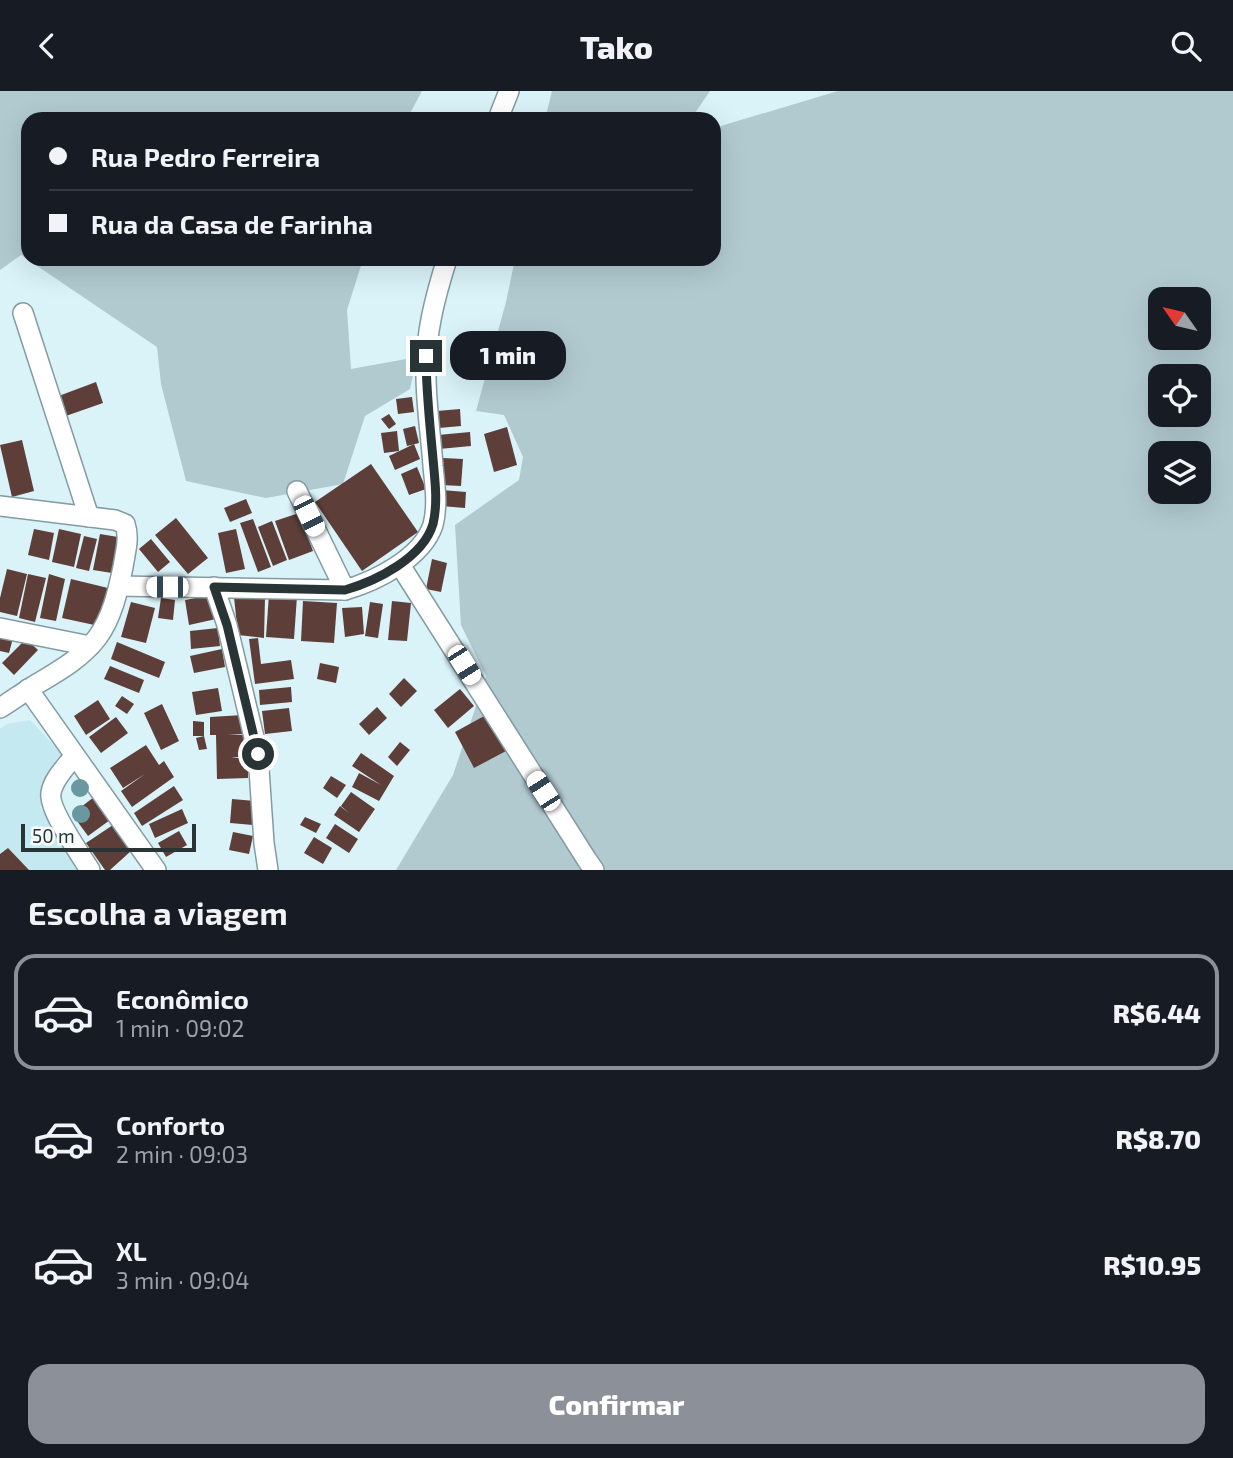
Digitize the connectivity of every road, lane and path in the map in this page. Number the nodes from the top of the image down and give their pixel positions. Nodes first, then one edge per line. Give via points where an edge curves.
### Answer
1 (509, 91) edge
2 (501, 112) edge
3 (445, 266) edge
4 (23, 313) dead end
5 (297, 491) dead end
6 (0, 506) edge
7 (89, 517) junction
8 (400, 565) junction
9 (119, 586) junction
10 (214, 587) junction
11 (345, 590) junction
12 (0, 628) edge
13 (90, 646) junction
14 (28, 689) junction
15 (0, 708) edge
16 (74, 756) junction
17 (90, 870) edge
18 (156, 870) edge
19 (268, 870) edge
20 (594, 870) edge

1 - 2 street
3 - 8 street via 426,356 436,501 424,542
4 - 7 street
5 - 11 street
6 - 7 street
7 - 9 street via 125,524 127,540
8 - 11 street
8 - 20 street
9 - 10 street
9 - 13 street via 112,610
10 - 11 street
10 - 19 street via 258,754
12 - 13 street
13 - 14 street
14 - 15 street
14 - 16 street
16 - 17 street via 56,779 50,800
16 - 18 street

